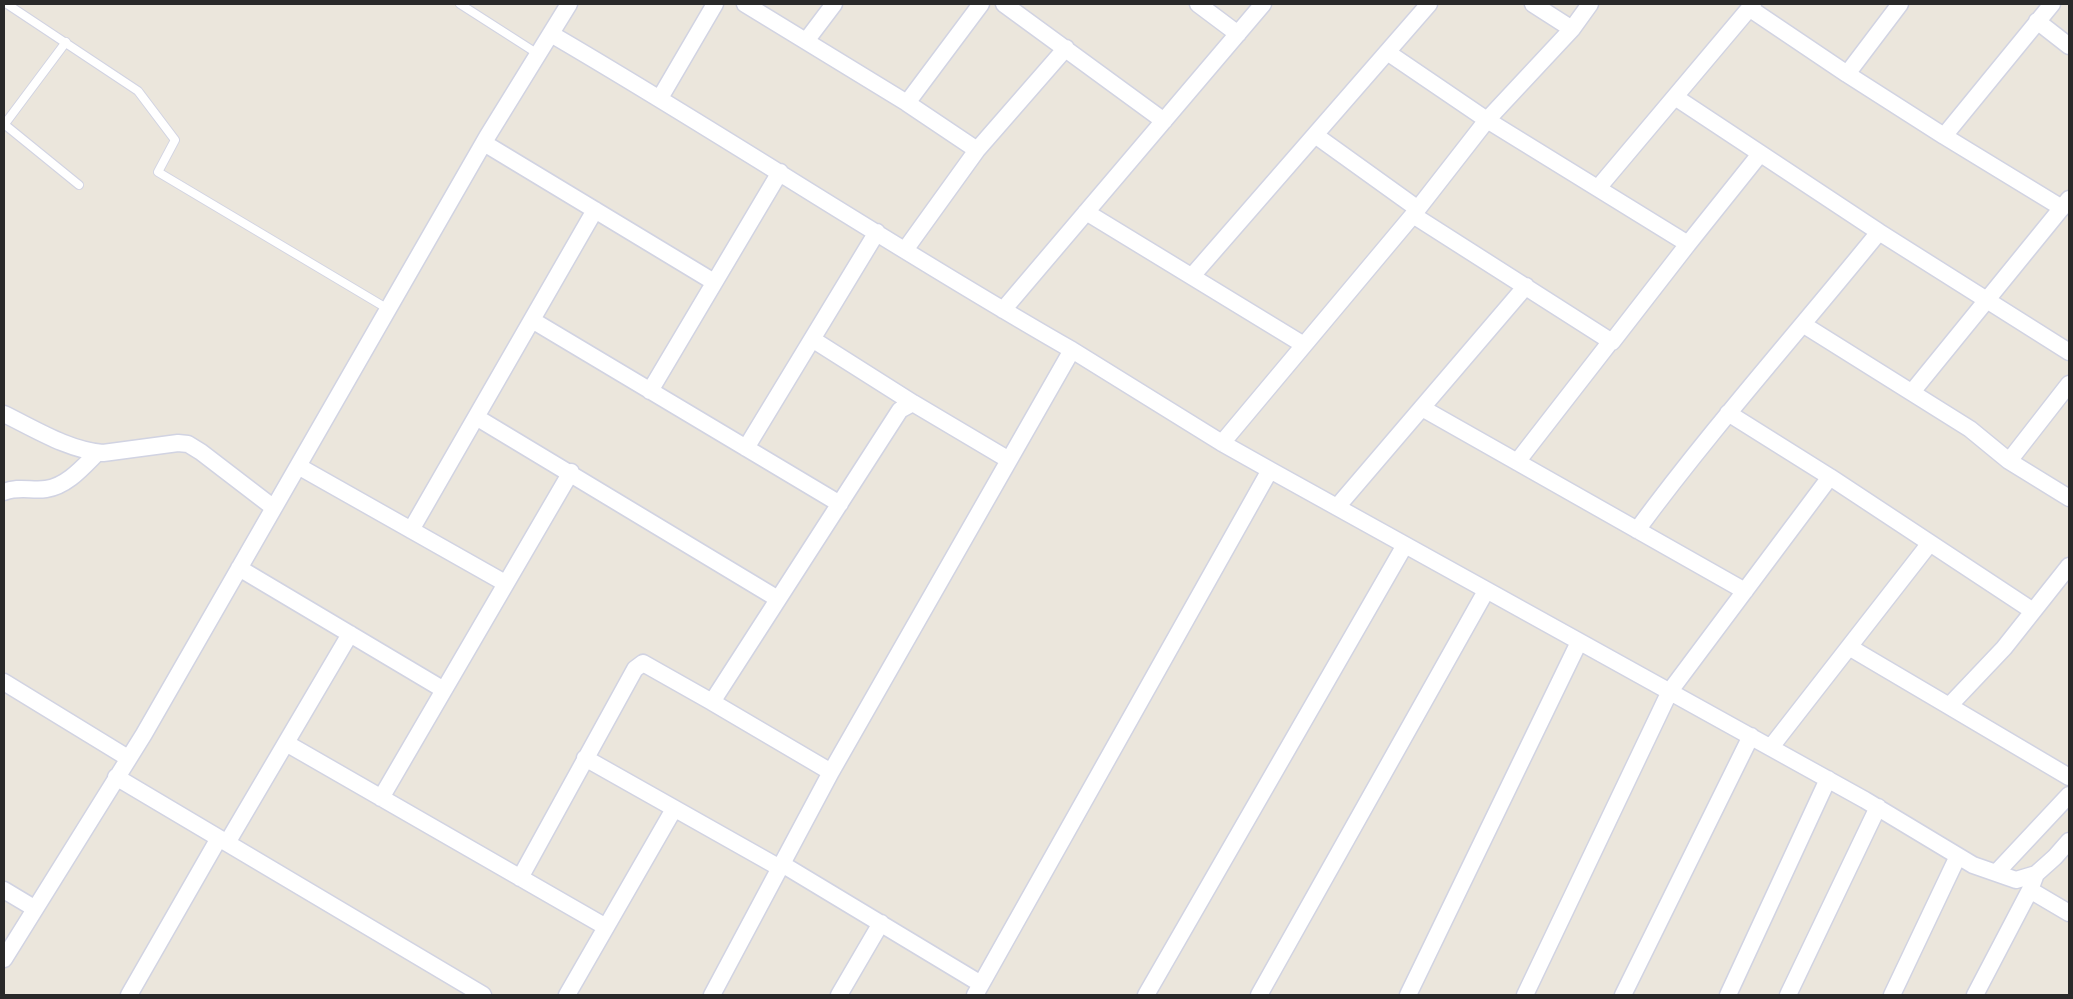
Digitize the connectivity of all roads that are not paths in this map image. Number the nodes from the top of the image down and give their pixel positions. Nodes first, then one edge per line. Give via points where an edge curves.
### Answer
1 (7, 4) edge
2 (460, 4) edge
3 (569, 4) edge
4 (715, 4) edge
5 (745, 4) edge
6 (834, 4) edge
7 (981, 4) edge
8 (1004, 4) edge
9 (1198, 4) edge
10 (1263, 4) edge
11 (1429, 4) edge
12 (1533, 4) edge
13 (1590, 4) edge
14 (1900, 4) edge
15 (2052, 4) edge
16 (1751, 6) edge
17 (2037, 21) junction
18 (1572, 29) junction
19 (551, 34) junction
20 (1238, 34) junction
21 (806, 41) junction
22 (66, 42) junction
23 (2069, 46) edge
24 (1066, 48) junction
25 (1387, 52) junction
26 (538, 54) junction
27 (1847, 74) junction
28 (1675, 97) junction
29 (660, 98) junction
30 (906, 103) junction
31 (1487, 120) junction
32 (1164, 121) junction
33 (4, 125) edge
34 (1315, 135) junction
35 (1944, 136) junction
36 (484, 143) junction
37 (977, 150) junction
38 (1760, 154) junction
39 (780, 172) junction
40 (79, 185) dead end
41 (1598, 188) junction
42 (2065, 203) edge
43 (595, 210) junction
44 (1086, 212) junction
45 (1415, 212) junction
46 (876, 232) junction
47 (1879, 232) junction
48 (1688, 244) junction
49 (905, 250) junction
50 (1192, 276) junction
51 (714, 282) junction
52 (1526, 286) junction
53 (1987, 300) junction
54 (388, 309) junction
55 (1003, 310) junction
56 (532, 320) junction
57 (1804, 325) junction
58 (812, 340) junction
59 (1612, 341) junction
60 (1304, 345) junction
61 (1072, 350) junction
62 (2069, 352) edge
63 (2069, 384) edge
64 (650, 390) junction
65 (1912, 392) junction
66 (913, 403) junction
67 (1422, 408) junction
68 (4, 414) edge
69 (1728, 414) junction
70 (476, 417) junction
71 (1222, 443) junction
72 (746, 448) junction
73 (97, 453) junction
74 (1009, 460) junction
75 (2009, 461) junction
76 (1517, 462) junction
77 (298, 466) junction
78 (1270, 470) junction
79 (571, 472) junction
80 (1830, 477) junction
81 (4, 492) edge
82 (2069, 498) edge
83 (840, 504) junction
84 (274, 508) junction
85 (1337, 508) junction
86 (411, 530) junction
87 (1637, 530) junction
88 (1930, 543) junction
89 (1405, 545) junction
90 (2069, 566) edge
91 (239, 568) junction
92 (505, 583) junction
93 (1486, 591) junction
94 (1745, 591) junction
95 (778, 599) junction
96 (2033, 611) junction
97 (350, 634) junction
98 (1579, 642) junction
99 (1849, 648) junction
100 (4, 682) edge
101 (444, 690) junction
102 (1670, 692) junction
103 (712, 702) junction
104 (1949, 706) junction
105 (1750, 736) junction
106 (286, 743) junction
107 (1771, 747) junction
108 (128, 758) junction
109 (585, 758) junction
110 (831, 772) junction
111 (116, 777) junction
112 (2069, 777) edge
113 (1828, 779) junction
114 (2069, 795) edge
115 (381, 798) junction
116 (1878, 807) junction
117 (674, 809) junction
118 (223, 840) junction
119 (2069, 841) edge
120 (1958, 856) junction
121 (781, 866) junction
122 (1996, 873) junction
123 (2036, 874) junction
124 (520, 878) junction
125 (4, 890) edge
126 (2030, 890) junction
127 (34, 908) junction
128 (2069, 913) edge
129 (881, 923) junction
130 (606, 927) junction
131 (4, 959) edge
132 (977, 992) edge
133 (129, 995) edge
134 (483, 995) edge
135 (567, 995) edge
136 (712, 995) edge
137 (838, 995) edge
138 (1146, 995) edge
139 (1259, 995) edge
140 (1408, 995) edge
141 (1525, 995) edge
142 (1623, 995) edge
143 (1728, 995) edge
144 (1788, 995) edge
145 (1892, 995) edge
146 (1975, 995) edge

1 - 22 lane
2 - 26 lane
3 - 19 street
4 - 29 street
5 - 21 street
6 - 21 street
7 - 30 street
8 - 24 street
9 - 20 street
10 - 20 street
11 - 25 street
12 - 18 street
13 - 18 street
14 - 27 street
15 - 17 street
16 - 27 street
16 - 28 street
17 - 23 street
17 - 35 street
18 - 31 street
19 - 26 street
19 - 29 street
20 - 32 street
21 - 30 street
22 - 33 lane
22 - 54 lane via 138,91 175,140 158,172
24 - 32 street
24 - 37 street
25 - 31 street
25 - 34 street
26 - 36 street
27 - 35 street
28 - 38 street
28 - 41 street
29 - 39 street
30 - 37 street
31 - 41 street
31 - 45 street
32 - 44 street
33 - 40 lane
34 - 45 street
34 - 50 street
35 - 42 street
36 - 43 street
36 - 54 street
37 - 49 street
38 - 47 street
38 - 48 street
39 - 46 street
39 - 51 street
41 - 48 street
42 - 53 street
43 - 51 street
43 - 56 street
44 - 50 street
44 - 55 street
45 - 52 street
45 - 60 street
46 - 49 street
46 - 58 street
47 - 53 street
47 - 57 street
48 - 59 street
49 - 55 street
50 - 60 street
51 - 64 street
52 - 59 street
52 - 67 street
53 - 62 street
53 - 65 street
54 - 77 street
55 - 61 street
56 - 64 street
56 - 70 street
57 - 65 street
57 - 69 street
58 - 66 street
58 - 72 street
59 - 76 street
60 - 71 street
61 - 71 street
61 - 74 street
63 - 75 street
64 - 72 street
65 - 75 street via 1970,429
66 - 74 street
66 - 83 street via 900,410
67 - 76 street
67 - 85 street
68 - 73 street via 76,448
69 - 80 street
69 - 87 street
70 - 79 street
70 - 86 street
71 - 78 street
72 - 83 street
73 - 81 street via 59,485
73 - 84 street via 188,444
74 - 110 street
75 - 82 street
76 - 87 street
77 - 84 street
77 - 86 street
78 - 85 street
78 - 132 street
79 - 92 street
79 - 95 street
80 - 88 street
80 - 94 street
83 - 95 street
84 - 91 street
85 - 89 street
86 - 92 street
87 - 94 street
88 - 96 street
88 - 99 street
89 - 93 street
89 - 138 street
90 - 96 street
91 - 97 street
91 - 108 street
92 - 101 street
93 - 98 street
93 - 139 street
94 - 102 street
95 - 103 street
96 - 104 street via 2004,648
97 - 101 street
97 - 106 street
98 - 102 street
98 - 140 street
99 - 104 street
99 - 107 street
100 - 108 street
101 - 115 street
102 - 105 street
102 - 141 street
103 - 109 street via 643,663 635,669
103 - 110 street
104 - 112 street
105 - 107 street
105 - 142 street
106 - 115 street
106 - 118 street
107 - 113 street
108 - 111 street
109 - 117 street
109 - 124 street
110 - 121 street
111 - 118 street
111 - 127 street
113 - 116 street
113 - 143 street
114 - 122 street
115 - 124 street
116 - 120 street
116 - 144 street
117 - 121 street
117 - 130 street
118 - 133 street
118 - 134 street
119 - 123 street
120 - 122 street
120 - 145 street
121 - 129 street
121 - 136 street
122 - 123 street via 2016,880
123 - 126 street
124 - 130 street
125 - 127 street
126 - 128 street
126 - 146 street
127 - 131 street
129 - 132 street
129 - 137 street
130 - 135 street

